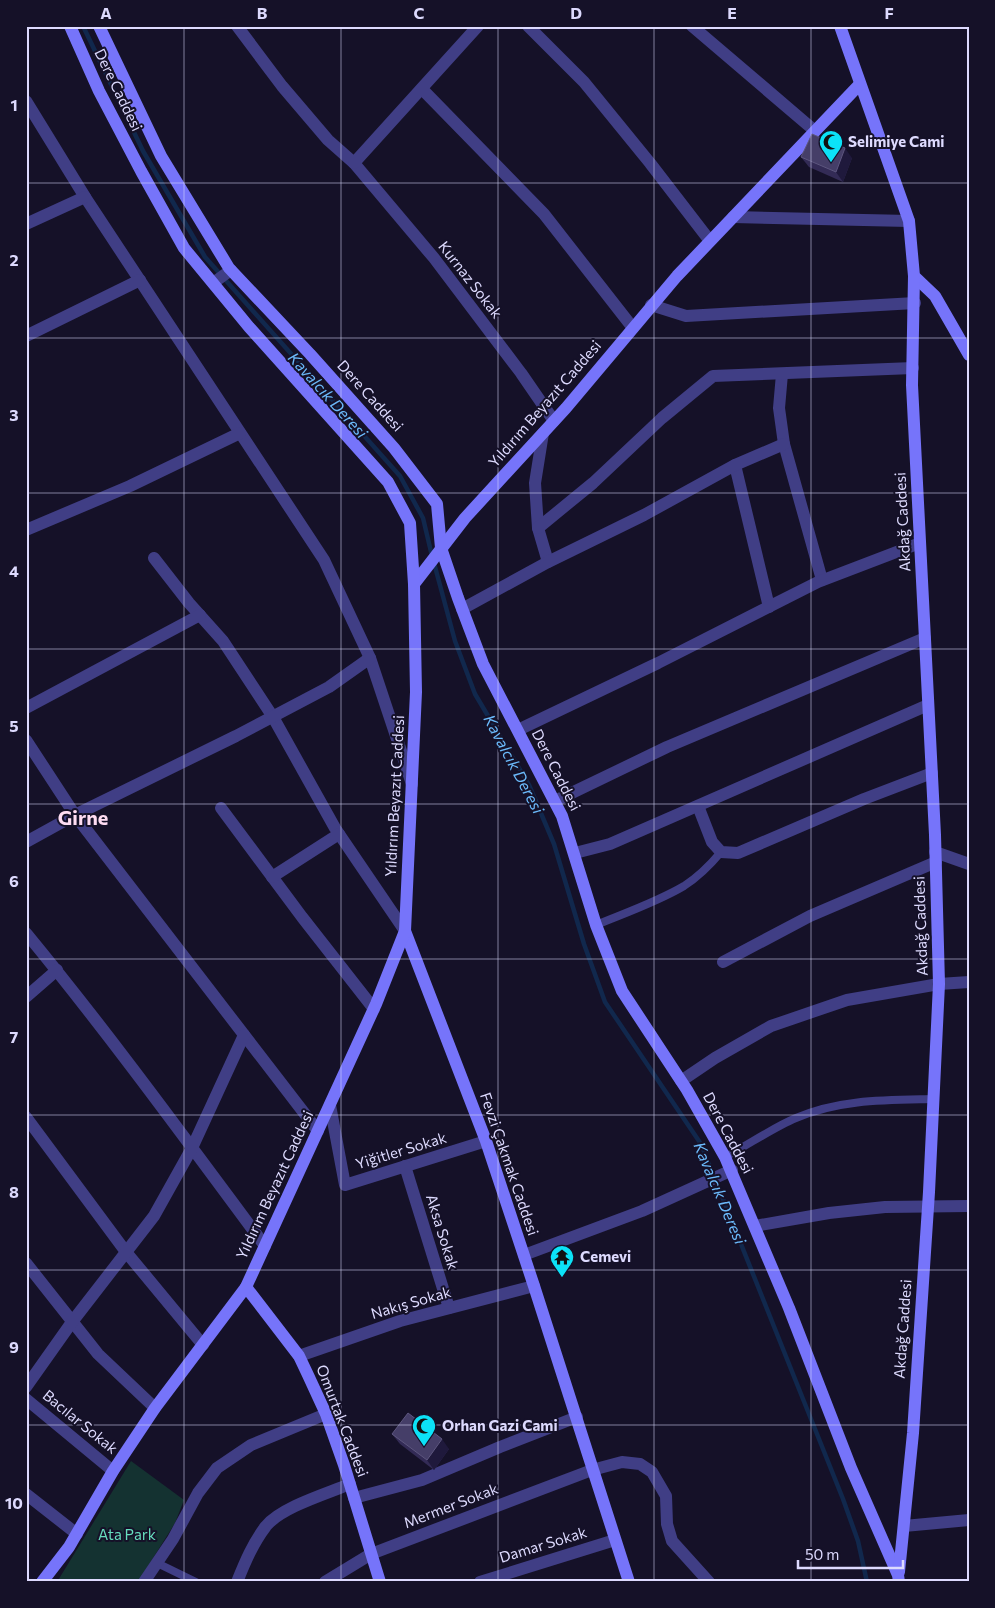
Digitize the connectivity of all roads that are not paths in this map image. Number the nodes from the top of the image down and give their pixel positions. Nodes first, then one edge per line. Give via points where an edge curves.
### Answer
1 (70, 26) edge
2 (99, 26) edge
3 (237, 26) edge
4 (478, 26) edge
5 (528, 26) edge
6 (692, 26) edge
7 (840, 26) edge
8 (860, 84) junction
9 (422, 89) junction
10 (26, 101) edge
11 (815, 130) junction
12 (354, 163) junction
13 (86, 197) junction
14 (732, 218) junction
15 (909, 222) junction
16 (26, 224) edge
17 (710, 241) junction
18 (231, 270) junction
19 (914, 276) junction
20 (140, 280) junction
21 (212, 283) junction
22 (915, 303) junction
23 (651, 305) junction
24 (633, 328) junction
25 (26, 336) edge
26 (969, 356) edge
27 (913, 368) junction
28 (782, 374) junction
29 (554, 421) junction
30 (543, 432) junction
31 (240, 433) junction
32 (784, 444) junction
33 (734, 465) junction
34 (538, 528) junction
35 (26, 530) edge
36 (920, 543) junction
37 (441, 548) junction
38 (154, 558) dead end
39 (548, 562) junction
40 (822, 580) junction
41 (414, 584) junction
42 (769, 607) junction
43 (462, 609) junction
44 (200, 615) junction
45 (925, 638) junction
46 (370, 658) junction
47 (928, 705) junction
48 (26, 708) edge
49 (273, 717) junction
50 (518, 730) junction
51 (26, 740) edge
52 (932, 773) junction
53 (412, 784) junction
54 (555, 801) junction
55 (698, 806) junction
56 (222, 808) dead end
57 (75, 815) junction
58 (338, 834) junction
59 (26, 842) edge
60 (722, 852) junction
61 (575, 853) junction
62 (936, 857) junction
63 (969, 864) edge
64 (272, 877) junction
65 (596, 925) junction
66 (405, 931) junction
67 (26, 933) edge
68 (723, 962) dead end
69 (56, 970) junction
70 (969, 982) edge
71 (939, 984) junction
72 (26, 997) edge
73 (374, 1009) junction
74 (244, 1035) junction
75 (681, 1081) junction
76 (934, 1098) junction
77 (330, 1105) junction
78 (26, 1117) edge
79 (318, 1130) junction
80 (486, 1141) junction
81 (192, 1148) junction
82 (725, 1157) junction
83 (405, 1166) junction
84 (726, 1173) junction
85 (928, 1206) junction
86 (969, 1206) edge
87 (755, 1226) junction
88 (265, 1246) junction
89 (126, 1252) junction
90 (524, 1255) junction
91 (26, 1263) edge
92 (534, 1286) junction
93 (246, 1287) junction
94 (448, 1308) junction
95 (72, 1322) junction
96 (203, 1345) junction
97 (299, 1356) junction
98 (26, 1387) edge
99 (26, 1399) edge
100 (155, 1408) junction
101 (326, 1414) junction
102 (577, 1417) junction
103 (592, 1470) junction
104 (113, 1471) junction
105 (350, 1484) junction
106 (26, 1494) edge
107 (354, 1498) junction
108 (969, 1520) edge
109 (904, 1526) junction
110 (77, 1534) junction
111 (615, 1540) junction
112 (371, 1554) junction
113 (157, 1563) junction
114 (899, 1578) edge
115 (42, 1582) edge
116 (144, 1582) edge
117 (196, 1582) edge
118 (237, 1582) edge
119 (325, 1582) edge
120 (380, 1582) edge
121 (480, 1582) edge
122 (629, 1582) edge
123 (709, 1582) edge

1 - 21 street, Dere Caddesi via 99,91 141,171 184,248
2 - 18 street, Dere Caddesi via 161,156
3 - 12 street, Kurnaz Sokak via 328,140
4 - 9 street
5 - 17 street via 584,82
6 - 11 street
7 - 8 street, Akdağ Caddesi
8 - 11 street, Yıldırım Beyazıt Caddesi
8 - 15 street, Akdağ Caddesi
9 - 12 street
9 - 24 street via 544,214
10 - 13 street
11 - 14 street, Yıldırım Beyazıt Caddesi
12 - 29 street, Kurnaz Sokak via 434,258
13 - 16 street
13 - 20 street
14 - 15 street
14 - 17 street, Yıldırım Beyazıt Caddesi
15 - 19 street, Akdağ Caddesi
17 - 23 street, Yıldırım Beyazıt Caddesi
18 - 21 street
18 - 37 street, Dere Caddesi via 388,441 437,504
19 - 22 street, Akdağ Caddesi
19 - 26 street via 935,296
20 - 25 street
20 - 31 street
21 - 41 street, Dere Caddesi via 388,482 410,523
22 - 23 street via 686,316
22 - 27 street, Akdağ Caddesi
23 - 24 street, Yıldırım Beyazıt Caddesi
24 - 29 street, Yıldırım Beyazıt Caddesi
27 - 28 street
27 - 36 street, Akdağ Caddesi
28 - 32 street via 779,408
28 - 34 street via 713,376
29 - 30 street, Yıldırım Beyazıt Caddesi
30 - 34 street via 536,483
30 - 37 street, Yıldırım Beyazıt Caddesi
31 - 35 street via 130,486
31 - 46 street via 324,560
32 - 33 street
32 - 40 street
33 - 39 street via 644,515
33 - 42 street
34 - 39 street
36 - 40 street
36 - 45 street, Akdağ Caddesi
37 - 41 street, Yıldırım Beyazıt Caddesi
37 - 43 street, Dere Caddesi
38 - 44 street
39 - 43 street
40 - 42 street
41 - 53 street, Yıldırım Beyazıt Caddesi via 417,661
42 - 50 street
43 - 50 street, Dere Caddesi via 483,664
44 - 48 street
44 - 49 street via 223,641
45 - 47 street, Akdağ Caddesi
45 - 54 street via 667,747
46 - 49 street via 329,687
46 - 53 street
47 - 52 street, Akdağ Caddesi
47 - 55 street
49 - 57 street
49 - 58 street
50 - 54 street, Dere Caddesi
51 - 57 street
52 - 60 street via 738,853
52 - 62 street, Akdağ Caddesi
53 - 66 street, Yıldırım Beyazıt Caddesi
54 - 61 street, Dere Caddesi
55 - 60 street via 712,842
55 - 61 street via 610,844
56 - 64 street
57 - 59 street
57 - 74 street
58 - 64 street
58 - 66 street
60 - 65 lane via 685,885
61 - 65 street, Dere Caddesi
62 - 63 street
62 - 68 street via 810,916
62 - 71 street, Akdağ Caddesi
64 - 73 street
65 - 75 street, Dere Caddesi via 622,991
66 - 73 street, Yıldırım Beyazıt Caddesi
66 - 80 street, Fevzi Çakmak Caddesi
67 - 69 street
69 - 72 street
69 - 81 street
70 - 71 street
71 - 75 street via 847,1000 770,1026
71 - 76 street, Akdağ Caddesi
73 - 77 street, Yıldırım Beyazıt Caddesi
74 - 79 street
74 - 81 street
75 - 82 street, Dere Caddesi
76 - 82 lane via 832,1106 796,1118
76 - 85 street, Akdağ Caddesi
77 - 79 street, Yıldırım Beyazıt Caddesi
77 - 83 street, Yiğitler Sokak via 345,1185
78 - 89 street
79 - 88 street, Yıldırım Beyazıt Caddesi
80 - 83 street, Yiğitler Sokak
80 - 90 street, Fevzi Çakmak Caddesi
81 - 88 street
81 - 89 street via 154,1216
82 - 84 street, Dere Caddesi
83 - 94 street, Aksa Sokak
84 - 87 street, Dere Caddesi
84 - 90 street via 642,1211
85 - 86 street
85 - 87 street via 829,1213
85 - 109 street, Akdağ Caddesi
87 - 114 street, Dere Caddesi via 851,1468
88 - 93 street, Yıldırım Beyazıt Caddesi
89 - 95 street
89 - 96 street
90 - 92 street, Fevzi Çakmak Caddesi
91 - 95 street
92 - 94 street, Nakış Sokak
92 - 102 street, Fevzi Çakmak Caddesi
93 - 96 street, Yıldırım Beyazıt Caddesi
93 - 97 street, Omurtak Caddesi
94 - 97 street, Nakış Sokak
95 - 98 street
95 - 100 street via 98,1354
96 - 100 street, Yıldırım Beyazıt Caddesi
97 - 101 street, Omurtak Caddesi
99 - 104 street, Bacılar Sokak
100 - 104 street, Yıldırım Beyazıt Caddesi
101 - 105 street, Omurtak Caddesi
101 - 113 street via 251,1446 217,1468 198,1493
102 - 103 street, Fevzi Çakmak Caddesi
102 - 107 street via 422,1480
103 - 111 street, Fevzi Çakmak Caddesi
103 - 112 street, Mermer Sokak
103 - 123 street, Mermer Sokak via 622,1462 640,1464 652,1472 666,1496 667,1524 672,1541
104 - 110 street, Yıldırım Beyazıt Caddesi
105 - 107 street, Omurtak Caddesi
105 - 118 street via 288,1510 267,1525 250,1551
106 - 110 street
107 - 112 street, Omurtak Caddesi
108 - 109 street
109 - 114 street, Akdağ Caddesi
110 - 115 street, Yıldırım Beyazıt Caddesi
111 - 121 street, Damar Sokak
111 - 122 street, Fevzi Çakmak Caddesi
112 - 119 street, Mermer Sokak
112 - 120 street, Omurtak Caddesi
113 - 116 street
113 - 117 lane

